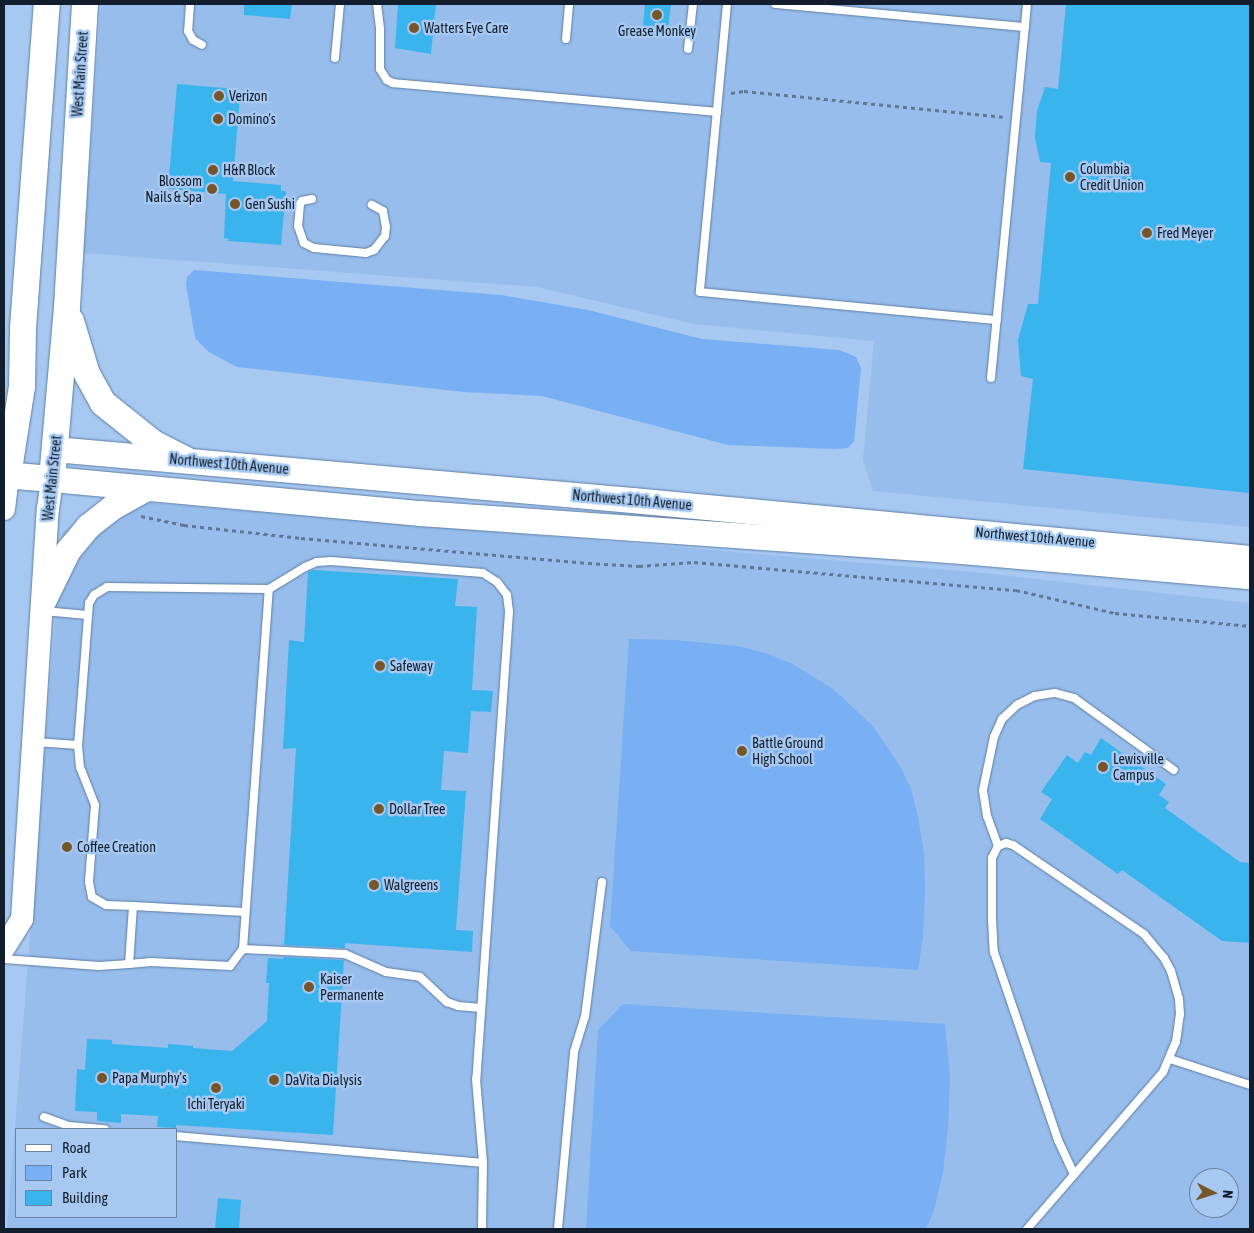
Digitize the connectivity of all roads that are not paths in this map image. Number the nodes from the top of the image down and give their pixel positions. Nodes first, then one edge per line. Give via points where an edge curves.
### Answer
1 (47, 4) edge
2 (85, 4) edge
3 (190, 4) edge
4 (340, 4) edge
5 (377, 4) edge
6 (569, 4) edge
7 (693, 4) edge
8 (727, 4) edge
9 (775, 4) edge
10 (1027, 4) edge
11 (1025, 26) junction
12 (566, 39) dead end
13 (202, 45) dead end
14 (688, 49) dead end
15 (336, 58) dead end
16 (717, 112) junction
17 (312, 199) dead end
18 (372, 205) dead end
19 (67, 307) junction
20 (997, 320) junction
21 (23, 328) junction
22 (4, 366) edge
23 (991, 378) dead end
24 (9, 442) edge
25 (54, 449) junction
26 (186, 460) junction
27 (6, 475) edge
28 (52, 479) junction
29 (145, 488) junction
30 (4, 508) edge
31 (1250, 558) edge
32 (1250, 576) edge
33 (269, 589) junction
34 (42, 606) junction
35 (87, 615) junction
36 (33, 742) junction
37 (78, 745) junction
38 (1174, 770) dead end
39 (998, 846) junction
40 (602, 882) dead end
41 (133, 906) junction
42 (245, 912) junction
43 (4, 948) edge
44 (243, 949) junction
45 (4, 959) edge
46 (129, 964) junction
47 (481, 1008) junction
48 (1170, 1059) junction
49 (1250, 1085) edge
50 (44, 1117) dead end
51 (93, 1128) edge
52 (178, 1136) edge
53 (482, 1163) junction
54 (1074, 1175) junction
55 (482, 1229) edge
56 (558, 1229) edge
57 (1027, 1229) edge

1 - 21 highway
2 - 19 highway, West Main Street
3 - 13 lane via 188,31 193,40
4 - 15 lane
5 - 16 lane via 380,69 393,83
6 - 12 lane
7 - 14 lane
8 - 16 lane
9 - 11 lane
10 - 11 lane
11 - 20 lane
16 - 20 lane via 700,292
17 - 18 lane via 302,200 300,204 298,232 309,246 331,250 370,253 380,244 385,236 386,218 383,211
19 - 25 highway, West Main Street
19 - 26 highway via 87,374 104,403 153,443
20 - 23 lane
21 - 22 highway
21 - 24 highway via 22,387
24 - 25 highway, Northwest 10th Avenue
24 - 27 highway
25 - 26 main road, Northwest 10th Avenue
25 - 28 highway, West Main Street
26 - 31 main road, Northwest 10th Avenue
27 - 28 highway
27 - 30 main road
28 - 29 main road, Northwest 10th Avenue
28 - 34 main road, West Main Street
29 - 32 main road, Northwest 10th Avenue via 420,513 952,550
29 - 34 main road via 88,526 68,550
33 - 35 lane via 107,587 92,599
33 - 42 lane
33 - 47 lane via 305,567 331,561 483,573 497,582 506,595 509,612
34 - 35 lane
34 - 36 main road, West Main Street
35 - 37 lane
36 - 37 lane
36 - 43 main road, West Main Street via 22,919
37 - 41 lane via 80,767 95,805 89,882 92,897 106,905
38 - 39 lane via 1074,698 1055,693 1035,696 1017,705 1002,719 994,737 983,790 987,816
39 - 48 lane via 1014,845 1144,934 1154,945 1171,971 1179,999 1179,1026
39 - 54 lane via 992,858 994,952 1058,1140
40 - 56 lane via 585,1017 574,1052
41 - 42 lane
41 - 46 lane
42 - 44 lane
44 - 46 lane via 230,966
44 - 47 lane via 346,954 386,972 420,977 447,1002
45 - 46 lane via 99,966
47 - 53 lane via 476,1079
48 - 49 lane
48 - 54 lane via 1163,1072
50 - 51 lane via 69,1126
52 - 53 lane
53 - 55 lane
54 - 57 lane

